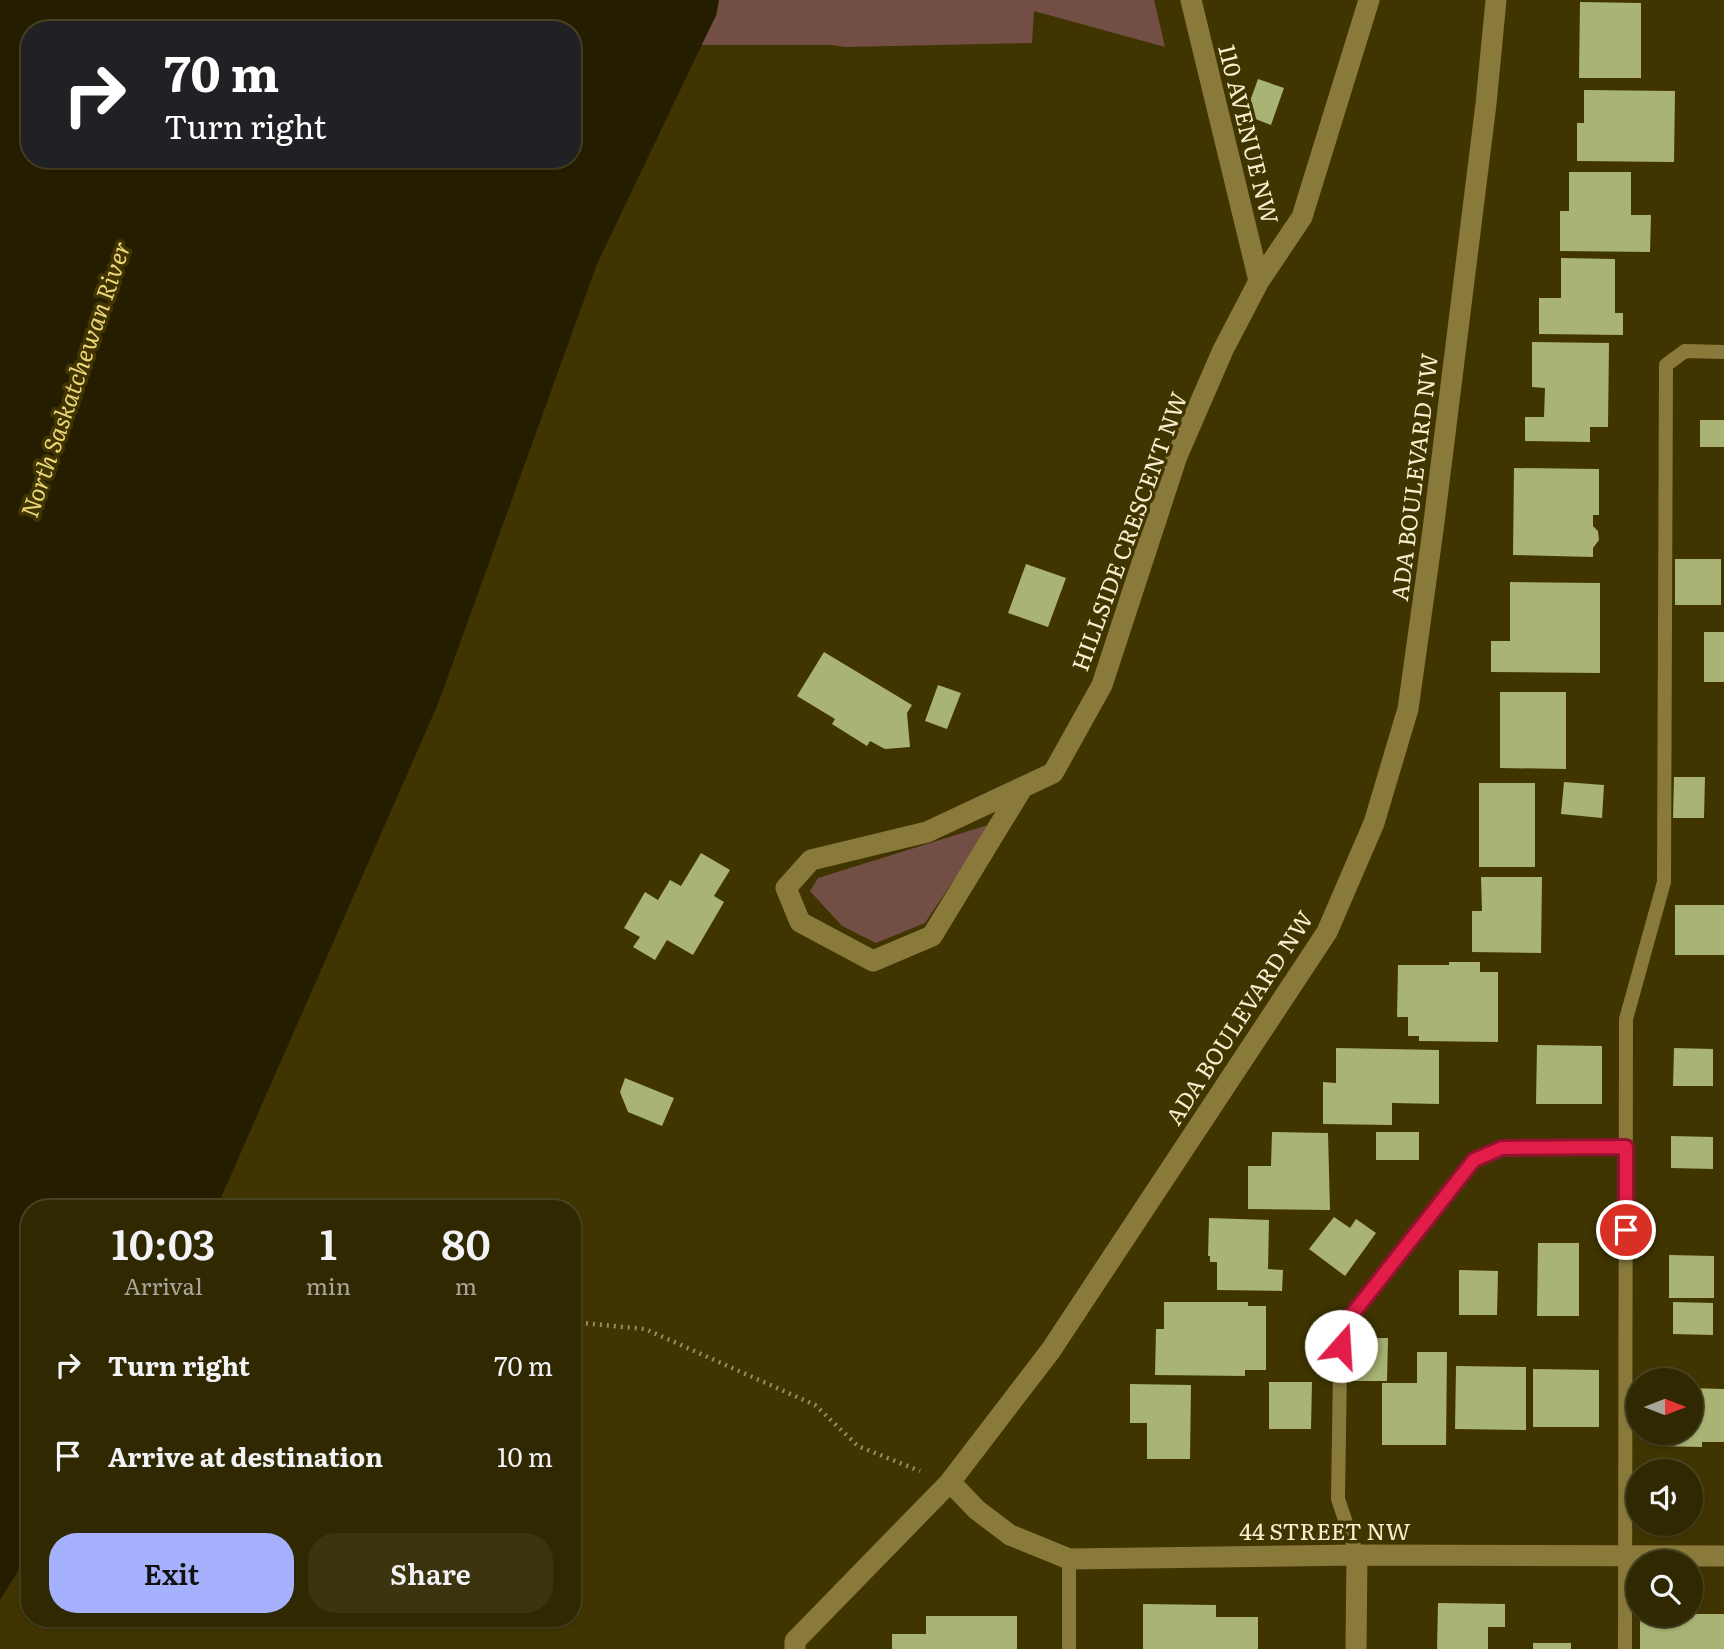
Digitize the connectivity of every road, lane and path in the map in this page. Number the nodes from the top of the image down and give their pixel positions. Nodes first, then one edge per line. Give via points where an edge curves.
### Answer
1 (1191, 0) edge
2 (1369, 0) edge
3 (1496, 0) edge
4 (1259, 281) junction
5 (1724, 352) edge
6 (1021, 790) junction
7 (1626, 1147) junction
8 (581, 1323) edge
9 (950, 1482) junction
10 (1357, 1555) junction
11 (1724, 1556) edge
12 (1625, 1558) junction
13 (1069, 1559) junction
14 (795, 1649) edge
15 (1069, 1649) edge
16 (1356, 1649) edge
17 (1625, 1649) edge

1 - 4 street, 110 AVENUE NW
2 - 4 street, HILLSIDE CRESCENT NW via 1302,217
3 - 9 street, ADA BOULEVARD NW via 1408,709 1374,822 1327,932 1051,1350
4 - 6 street, HILLSIDE CRESCENT NW via 1177,456 1102,685 1053,773
5 - 7 lane via 1685,351 1665,365 1664,882 1626,1019
6 - 6 street, HILLSIDE CRESCENT NW via 927,832 811,860 786,888 800,922 873,961 932,936
7 - 10 lane via 1502,1148 1474,1160 1343,1326 1338,1499
7 - 12 lane
8 - 9 path via 645,1329 816,1405 858,1446
9 - 13 street, 44 STREET NW via 1010,1535
9 - 14 street, ADA BOULEVARD NW via 795,1641
10 - 12 street, 44 STREET NW
10 - 13 street, 44 STREET NW
10 - 16 street
11 - 12 street, 44 STREET NW
12 - 17 lane
13 - 15 lane

